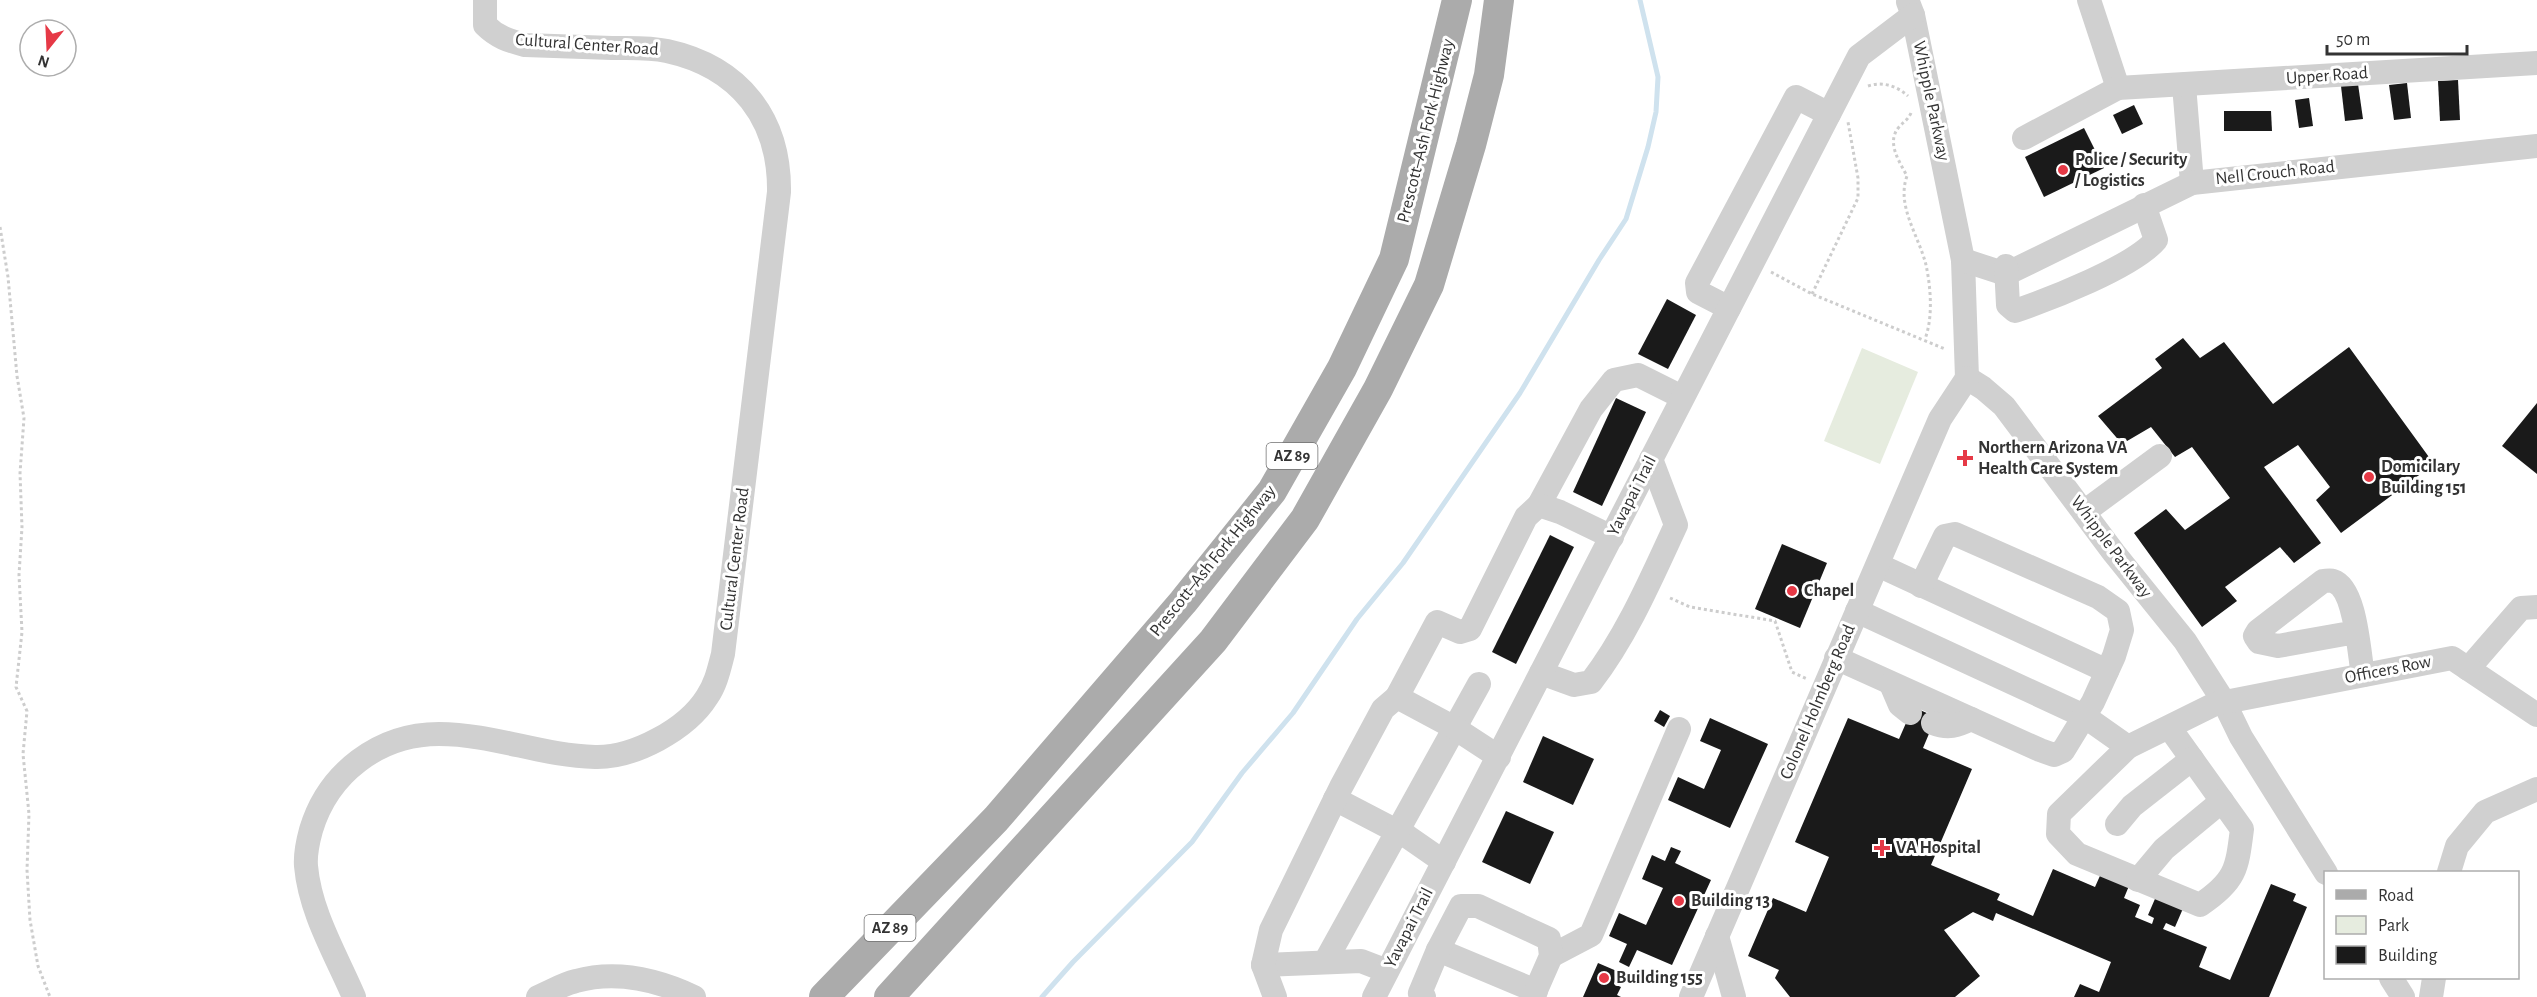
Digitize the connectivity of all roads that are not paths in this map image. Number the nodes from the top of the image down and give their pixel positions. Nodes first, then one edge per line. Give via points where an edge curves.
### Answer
1 (485, 0) edge
2 (1499, 0) edge
3 (2089, 0) edge
4 (1455, 7) edge
5 (1910, 8) edge
6 (2537, 63) edge
7 (2184, 85) junction
8 (2118, 88) junction
9 (1839, 115) junction
10 (2024, 138) dead end
11 (2537, 146) edge
12 (2192, 183) junction
13 (2144, 205) junction
14 (1963, 260) junction
15 (2006, 270) junction
16 (1729, 308) junction
17 (1967, 378) junction
18 (1682, 397) junction
19 (2160, 456) dead end
20 (1651, 459) junction
21 (1539, 505) junction
22 (2084, 512) junction
23 (1612, 537) junction
24 (1878, 565) junction
25 (1920, 586) junction
26 (2537, 607) edge
27 (1857, 611) junction
28 (2356, 632) dead end
29 (1836, 658) junction
30 (2468, 669) junction
31 (2108, 671) junction
32 (1541, 673) junction
33 (2363, 675) junction
34 (1479, 684) dead end
35 (1891, 684) junction
36 (1397, 697) junction
37 (2224, 702) junction
38 (1910, 713) dead end
39 (2537, 715) edge
40 (2084, 716) junction
41 (1971, 719) junction
42 (1933, 723) dead end
43 (1453, 727) junction
44 (2169, 727) junction
45 (1679, 729) dead end
46 (2127, 747) junction
47 (1499, 757) junction
48 (2192, 759) junction
49 (2537, 789) edge
50 (1335, 799) junction
51 (2222, 801) junction
52 (2117, 824) dead end
53 (1396, 831) junction
54 (1444, 862) junction
55 (2324, 871) edge
56 (2450, 871) edge
57 (2138, 880) junction
58 (1717, 936) junction
59 (1438, 950) junction
60 (1551, 956) junction
61 (1325, 962) junction
62 (1263, 965) junction
63 (1387, 971) junction
64 (2392, 979) edge
65 (2434, 979) edge
66 (1534, 994) edge
67 (354, 997) edge
68 (538, 997) edge
69 (694, 997) edge
70 (824, 997) edge
71 (889, 997) edge
72 (1275, 997) edge
73 (1374, 997) edge
74 (1424, 997) edge
75 (1691, 997) edge
76 (1734, 997) edge
77 (2403, 997) edge
78 (2431, 997) edge

1 - 67 lane, Cultural Center Road via 485,25 509,41 666,51 702,63 751,100 773,141 779,192 723,654 707,698 677,728 641,747 598,757 468,736 414,736 371,751 339,778 314,820 306,865 314,906
2 - 71 main road, AZ 89 via 1484,95 1429,285 1378,389 1305,519 1213,641
3 - 8 lane
4 - 70 main road, Prescott–Ash Fork Highway / AZ 89 via 1394,259 1342,368 1272,491 1183,602 996,819
5 - 9 lane, Yavapai Trail via 1859,56
5 - 14 lane, Whipple Parkway
6 - 7 lane, Upper Road
7 - 8 lane, Upper Road
7 - 12 lane
8 - 10 lane
9 - 16 lane, Yavapai Trail
9 - 16 lane via 1796,97 1697,283 1698,292
11 - 12 lane, Nell Crouch Road
12 - 13 lane, Nell Crouch Road
13 - 15 lane, Nell Crouch Road
13 - 15 lane via 2156,240 2115,268 2015,311 2008,305
14 - 15 lane
14 - 17 lane, Whipple Parkway
16 - 18 lane, Yavapai Trail
17 - 22 lane, Whipple Parkway via 2004,406
17 - 24 lane, Colonel Holmberg Road via 1940,419
18 - 20 lane, Yavapai Trail
18 - 21 lane via 1638,375 1614,380 1590,409
19 - 22 lane
20 - 23 lane, Yavapai Trail
20 - 32 lane via 1676,525 1643,595 1591,682 1574,685
21 - 23 lane
21 - 36 lane via 1526,517 1470,629 1460,632 1437,622
22 - 37 lane, Whipple Parkway via 2185,641
23 - 32 lane, Yavapai Trail
24 - 25 lane
24 - 27 lane, Colonel Holmberg Road
25 - 31 lane
25 - 31 lane via 1945,536 1955,534 2098,597 2118,611 2122,630
26 - 30 lane via 2521,608
27 - 29 lane, Colonel Holmberg Road
27 - 40 lane
28 - 33 lane
29 - 35 lane
29 - 58 lane, Colonel Holmberg Road
30 - 33 lane, Officers Row via 2452,658
30 - 39 lane, Officers Row
31 - 40 lane
32 - 47 lane, Yavapai Trail
33 - 37 lane, Officers Row
34 - 43 lane
35 - 38 lane via 1900,705
35 - 41 lane
36 - 43 lane
36 - 50 lane via 1383,709
37 - 44 lane, Officers Row
37 - 55 lane, Whipple Parkway via 2241,737
40 - 41 lane via 2063,751 2054,755
40 - 46 lane
41 - 42 lane via 1944,728
43 - 47 lane
43 - 53 lane
44 - 46 lane, Officers Row
44 - 48 lane
45 - 60 lane via 1591,935
46 - 57 lane, Officers Row via 2059,814 2058,834 2076,854
47 - 54 lane, Yavapai Trail
48 - 51 lane
48 - 52 lane via 2132,806
49 - 56 lane via 2485,812 2457,846
50 - 53 lane
50 - 62 lane via 1271,930
51 - 57 lane via 2164,849
51 - 57 lane, Officers Row via 2242,829 2238,865 2221,891 2200,904
53 - 54 lane
53 - 61 lane
54 - 63 lane, Yavapai Trail
58 - 75 lane, Colonel Holmberg Road
58 - 76 lane
59 - 60 lane via 1461,906 1478,906 1549,939
59 - 66 lane
59 - 74 lane via 1420,993
60 - 66 lane
61 - 62 lane
61 - 63 lane via 1361,961
62 - 72 lane
63 - 73 lane, Yavapai Trail
64 - 77 lane
65 - 78 lane
68 - 69 lane via 575,981 617,976 660,983

